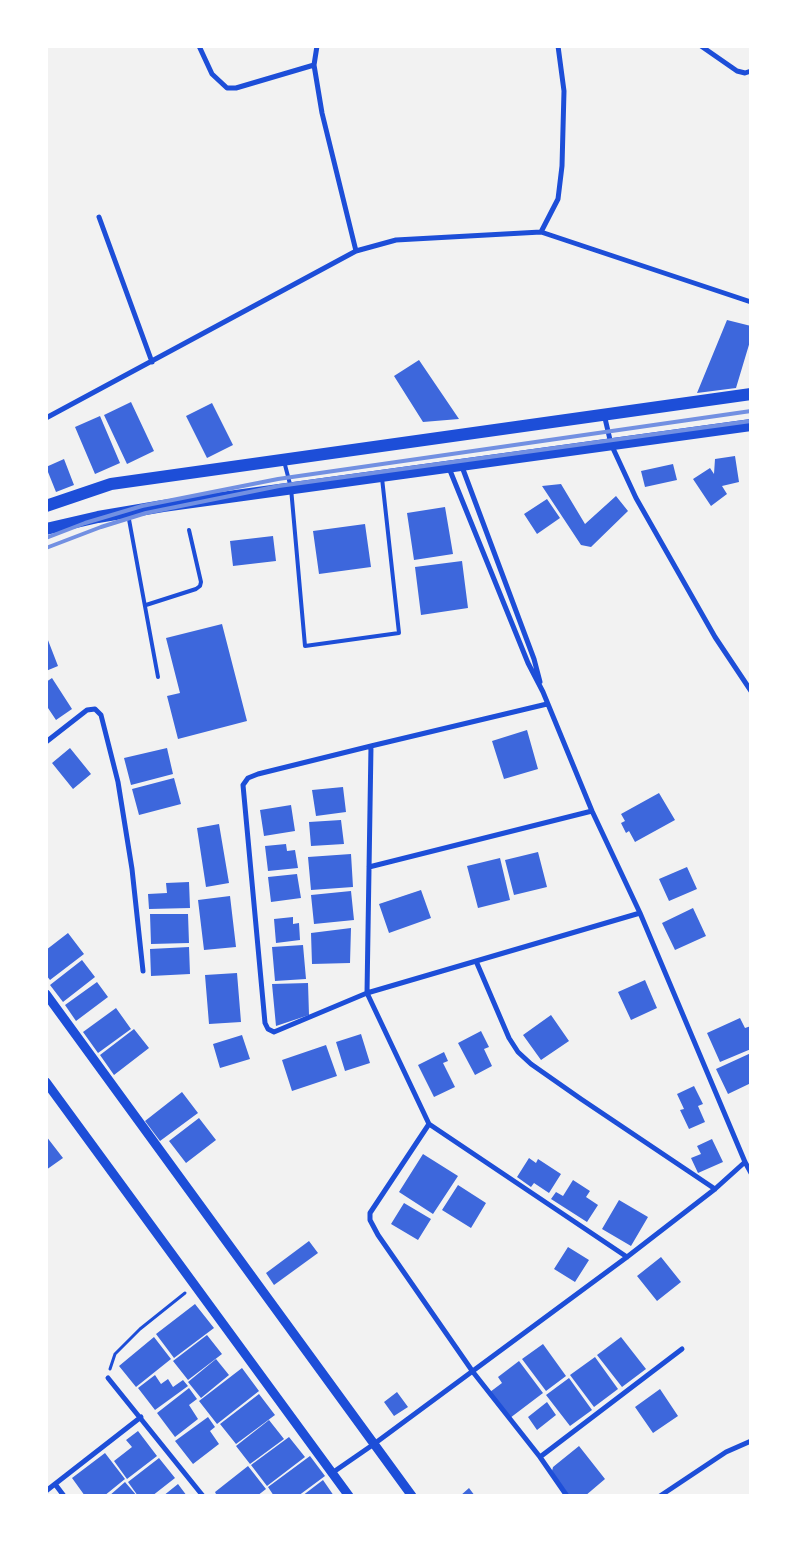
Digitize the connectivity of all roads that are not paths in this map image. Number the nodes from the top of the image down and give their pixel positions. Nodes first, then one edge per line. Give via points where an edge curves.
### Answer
1 (199, 46) edge
2 (317, 46) edge
3 (558, 46) edge
4 (701, 46) edge
5 (314, 64) junction
6 (751, 71) edge
7 (99, 217) dead end
8 (542, 232) junction
9 (356, 251) junction
10 (751, 302) edge
11 (152, 362) junction
12 (751, 394) edge
13 (604, 414) junction
14 (46, 418) edge
15 (751, 425) edge
16 (611, 444) junction
17 (284, 459) junction
18 (454, 465) junction
19 (382, 476) junction
20 (291, 488) junction
21 (46, 506) edge
22 (128, 512) junction
23 (46, 529) edge
24 (189, 530) dead end
25 (146, 605) junction
26 (158, 677) dead end
27 (749, 683) edge
28 (751, 690) edge
29 (543, 692) junction
30 (547, 704) junction
31 (46, 742) edge
32 (371, 746) junction
33 (592, 810) junction
34 (370, 867) junction
35 (640, 913) junction
36 (476, 960) junction
37 (143, 971) dead end
38 (367, 993) junction
39 (46, 994) edge
40 (46, 1082) edge
41 (429, 1124) junction
42 (745, 1162) junction
43 (751, 1174) edge
44 (715, 1189) junction
45 (627, 1257) junction
46 (682, 1350) dead end
47 (472, 1372) junction
48 (108, 1378) road end
49 (140, 1417) junction
50 (751, 1441) edge
51 (374, 1444) junction
52 (540, 1457) junction
53 (332, 1473) junction
54 (55, 1484) junction
55 (46, 1491) edge
56 (64, 1496) edge
57 (203, 1496) edge
58 (349, 1496) edge
59 (412, 1496) edge
60 (567, 1496) edge
61 (660, 1496) edge

1 - 5 street via 212,74 227,88
2 - 5 street
3 - 8 street via 564,91 562,166 558,199
4 - 6 street via 737,71
5 - 9 street via 322,113
7 - 11 street
8 - 9 street via 396,240
8 - 10 street
9 - 11 street
11 - 14 street
12 - 13 main road
13 - 16 street
13 - 17 main road
15 - 16 main road
16 - 18 main road
16 - 27 street via 636,498 715,637
17 - 20 lane
17 - 21 main road via 111,484
18 - 19 main road
18 - 29 street via 528,663
18 - 29 street via 534,659
19 - 20 main road
19 - 20 lane via 399,633 305,646
20 - 22 main road
22 - 23 main road
22 - 25 lane
24 - 25 lane via 200,586
25 - 26 lane
27 - 28 street
29 - 30 street
30 - 32 street
30 - 33 street
31 - 37 street via 87,710 95,709 101,715 118,782
32 - 34 street
32 - 38 street via 258,774 248,778 243,785 265,1023 274,1032
33 - 34 street
33 - 35 street
34 - 38 street
35 - 36 street
35 - 42 street
36 - 38 street
36 - 44 street via 518,1052 581,1099
38 - 41 street
39 - 51 street
40 - 53 street
41 - 45 street
41 - 47 street via 370,1216 378,1235
42 - 43 street
42 - 44 street
44 - 45 street
45 - 47 street
46 - 52 street
47 - 51 street
47 - 52 street
48 - 49 street
49 - 54 street
49 - 57 street
50 - 61 street via 726,1452
51 - 53 street
51 - 59 street
52 - 60 street
53 - 58 street
54 - 55 street
54 - 56 street

